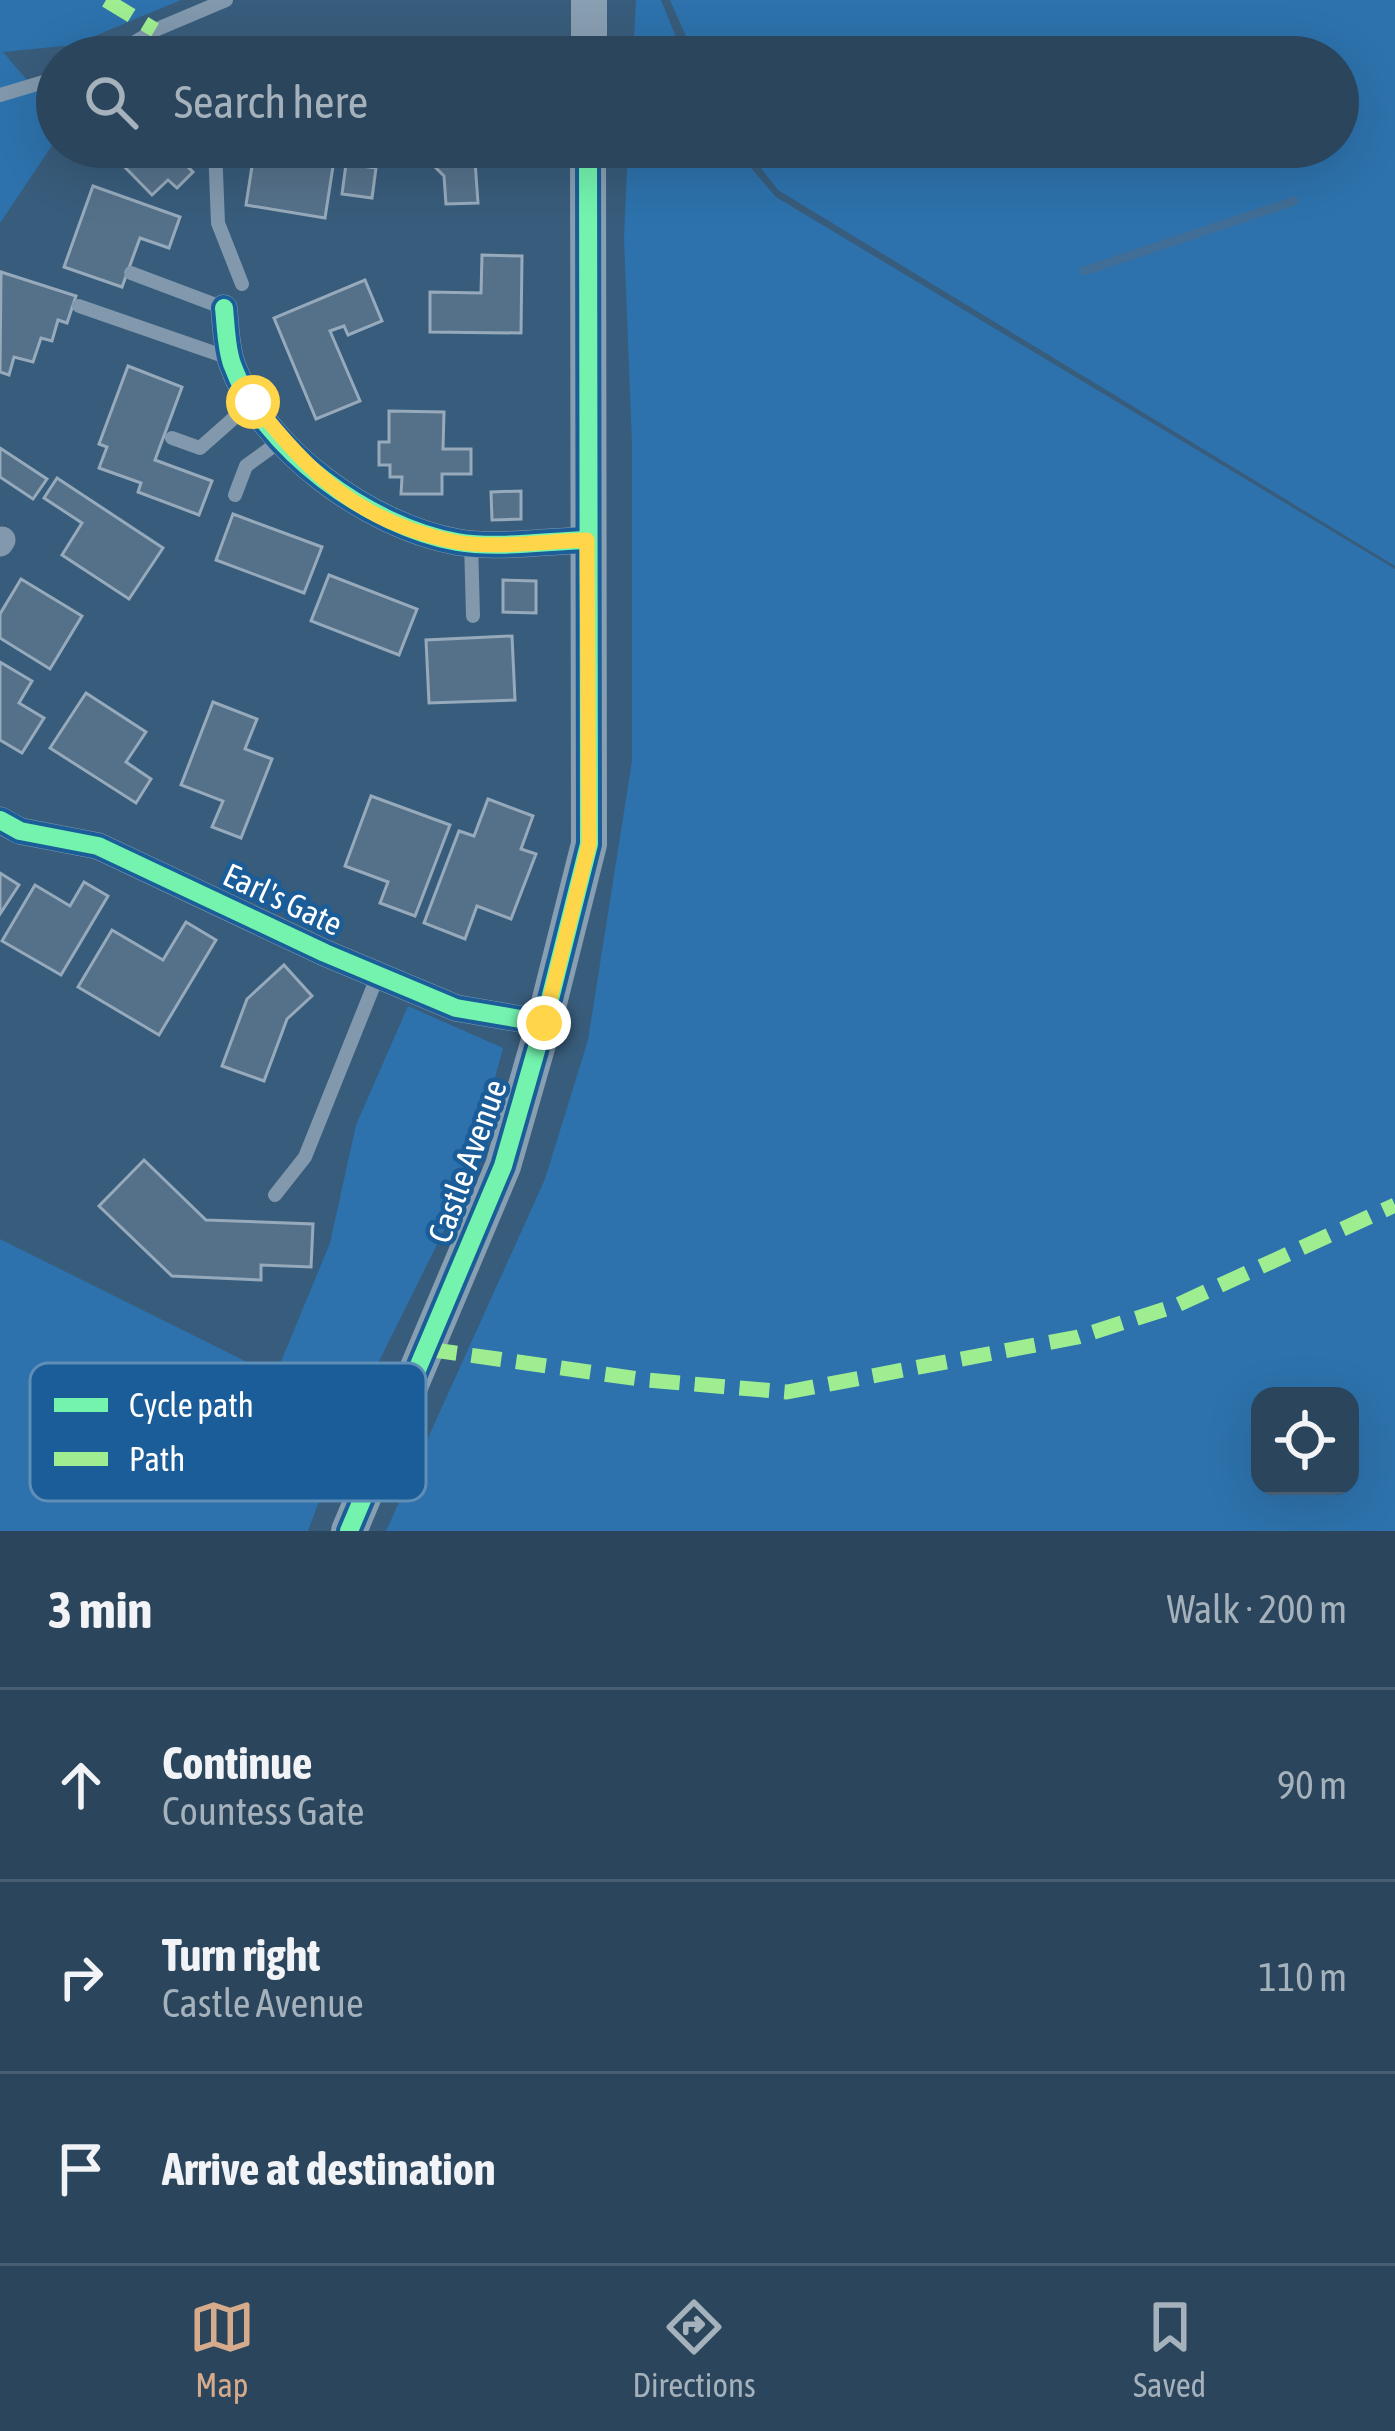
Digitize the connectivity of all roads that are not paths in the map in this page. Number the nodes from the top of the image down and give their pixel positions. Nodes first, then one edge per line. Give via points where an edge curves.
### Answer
1 (226, 0) edge
2 (589, 0) edge
3 (144, 36) edge
4 (589, 36) edge
5 (36, 84) edge
6 (0, 95) edge
7 (215, 168) edge
8 (588, 168) edge
9 (131, 273) dead end
10 (242, 284) dead end
11 (79, 306) dead end
12 (224, 308) joint
13 (230, 358) junction
14 (253, 402) junction
15 (172, 437) dead end
16 (283, 439) junction
17 (235, 495) dead end
18 (587, 540) junction
19 (471, 542) junction
20 (473, 616) dead end
21 (0, 820) edge
22 (378, 975) junction
23 (544, 1023) junction
24 (274, 1195) dead end
25 (419, 1363) edge
26 (362, 1501) edge
27 (349, 1531) edge

1 - 3 lane
2 - 4 street
5 - 6 lane
7 - 10 lane via 218,223
8 - 18 street, Castle Avenue
9 - 12 lane
11 - 13 lane
12 - 13 street
13 - 14 street
14 - 15 lane via 200,448
14 - 16 street
16 - 17 lane via 246,466
16 - 19 street via 351,502 407,527
18 - 19 street
18 - 23 street, Castle Avenue via 589,844
19 - 20 lane
21 - 22 street, Earl's Gate via 98,846
22 - 23 street, Earl's Gate via 456,1008
22 - 24 lane via 305,1156
23 - 25 street, Castle Avenue via 502,1166
26 - 27 street, Castle Avenue

